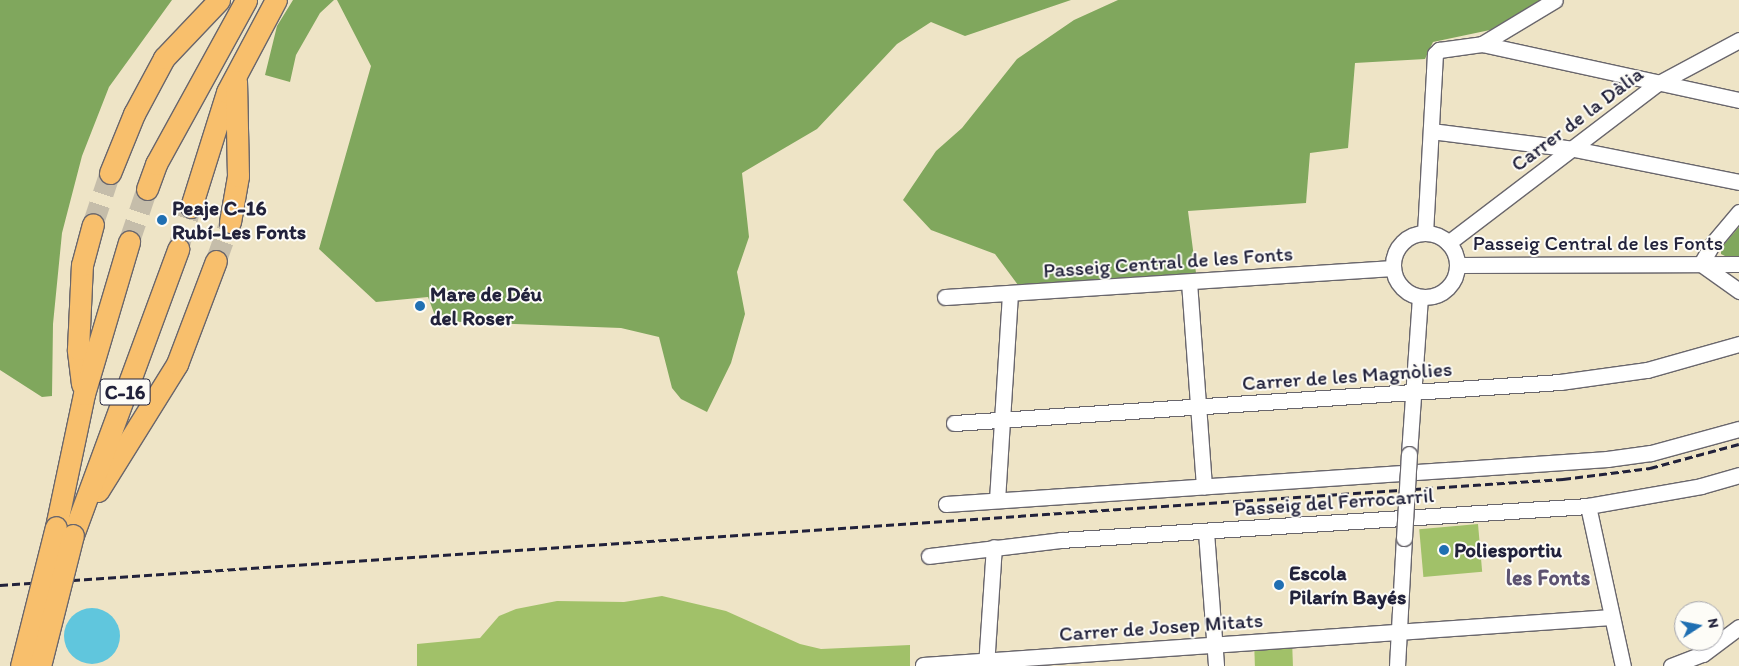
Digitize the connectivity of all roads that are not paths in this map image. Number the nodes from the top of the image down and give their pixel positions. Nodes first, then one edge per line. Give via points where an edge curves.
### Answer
1 (219, 0) edge
2 (246, 0) edge
3 (276, 0) edge
4 (1554, 0) edge
5 (1739, 40) edge
6 (1482, 44) junction
7 (236, 75) junction
8 (1658, 84) junction
9 (1739, 100) edge
10 (1430, 131) junction
11 (1574, 149) junction
12 (110, 173) tunnel mouth
13 (1739, 182) edge
14 (147, 189) tunnel mouth
15 (191, 207) tunnel mouth
16 (1739, 212) edge
17 (230, 222) tunnel mouth
18 (94, 224) tunnel mouth
19 (1425, 233) junction
20 (129, 242) tunnel mouth
21 (1448, 243) junction
22 (178, 249) tunnel mouth
23 (216, 261) tunnel mouth
24 (1701, 264) junction
25 (1739, 264) edge
26 (1457, 266) junction
27 (1393, 268) junction
28 (1189, 282) junction
29 (1739, 291) edge
30 (1010, 294) junction
31 (945, 297) dead end
32 (1420, 297) junction
33 (1739, 344) edge
34 (1414, 392) junction
35 (84, 394) junction
36 (1198, 407) junction
37 (1001, 419) junction
38 (954, 423) dead end
39 (1739, 429) edge
40 (1739, 475) edge
41 (1204, 486) junction
42 (997, 500) junction
43 (946, 504) dead end
44 (1588, 506) junction
45 (69, 527) junction
46 (1206, 532) junction
47 (994, 547) junction
48 (930, 556) dead end
49 (1611, 617) junction
50 (1739, 627) edge
51 (1400, 633) junction
52 (1215, 645) junction
53 (986, 663) edge
54 (923, 665) edge
55 (21, 666) edge
56 (40, 666) edge
57 (1216, 666) edge
58 (1397, 666) edge
59 (1623, 666) edge
60 (1671, 666) edge

1 - 12 highway via 164,58 134,114
2 - 14 highway via 156,164
3 - 7 highway
4 - 6 street
5 - 8 street, Carrer de la Dàlia
6 - 8 street
6 - 10 street via 1448,48 1435,54
7 - 15 highway via 218,118
7 - 17 highway via 238,176
8 - 9 street
8 - 11 street, Carrer de la Dàlia
10 - 11 street
10 - 19 street
11 - 13 street
11 - 21 street, Carrer de la Dàlia
16 - 24 street via 1712,243
18 - 35 highway, C-16 via 82,265 78,349
19 - 21 street via 1440,236
19 - 27 street via 1412,235 1399,245 1393,256
20 - 35 highway, C-16
21 - 26 street
22 - 45 highway, C-16
23 - 45 highway, C-16 via 177,364 107,479
24 - 25 street, Passeig Central de les Fonts
24 - 26 street, Passeig Central de les Fonts
24 - 29 street
26 - 32 street via 1448,288 1434,296
27 - 28 street, Passeig Central de les Fonts
27 - 32 street via 1399,285
28 - 30 street, Passeig Central de les Fonts
28 - 36 street
30 - 31 street, Passeig Central de les Fonts
30 - 37 street
32 - 34 street
33 - 34 street, Carrer de les Magnòlies via 1666,366 1600,378
34 - 36 street, Carrer de les Magnòlies
34 - 51 street, bridge
35 - 45 highway, C-16
36 - 37 street, Carrer de les Magnòlies
36 - 41 street
37 - 38 street, Carrer de les Magnòlies
37 - 42 street
39 - 41 street, Passeig del Ferrocarril via 1650,453 1607,459 1427,474
40 - 44 street, Passeig del Ferrocarril via 1682,490
41 - 42 street, Passeig del Ferrocarril
42 - 43 street, Passeig del Ferrocarril
44 - 46 street, Passeig del Ferrocarril
44 - 49 street
45 - 55 highway, C-16, bridge
45 - 56 highway, C-16, bridge
46 - 47 street, Passeig del Ferrocarril
46 - 52 street
47 - 48 street, Passeig del Ferrocarril
47 - 53 street
49 - 51 street, Carrer de Josep Mitats
49 - 59 street
50 - 60 street via 1703,654
51 - 52 street, Carrer de Josep Mitats
51 - 58 street
52 - 53 street, Carrer de Josep Mitats
52 - 57 street
53 - 54 street, Carrer de Josep Mitats

